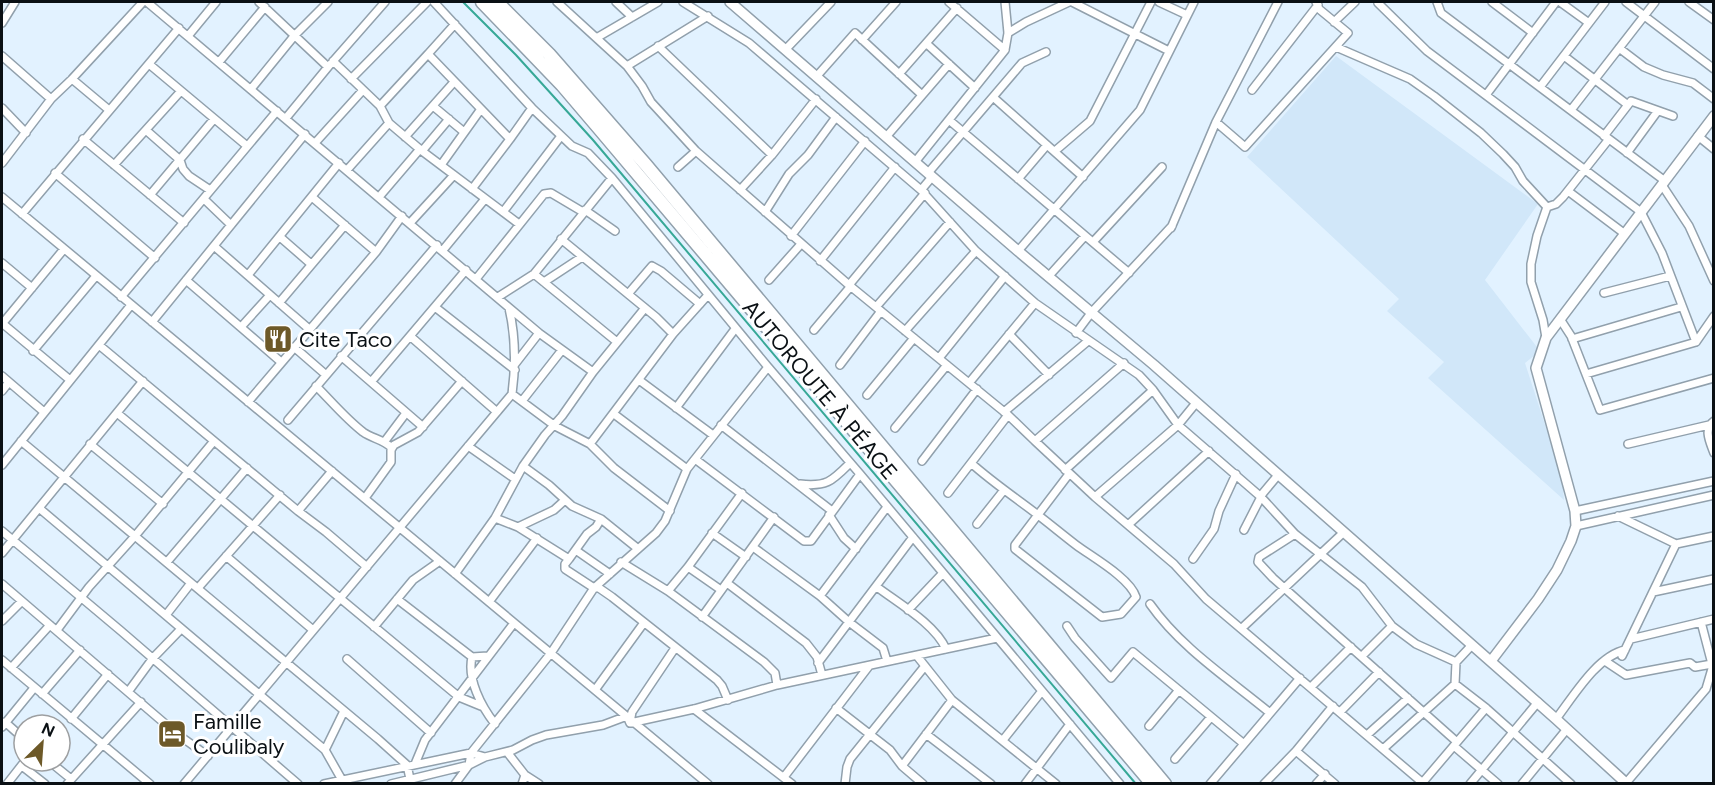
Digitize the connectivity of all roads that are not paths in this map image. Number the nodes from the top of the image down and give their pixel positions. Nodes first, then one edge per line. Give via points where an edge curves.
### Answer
1 (15, 2) edge
2 (145, 2) edge
3 (216, 2) edge
4 (325, 2) edge
5 (385, 2) edge
6 (427, 2) edge
7 (434, 2) edge
8 (482, 2) edge
9 (497, 2) edge
10 (557, 2) edge
11 (616, 2) edge
12 (658, 2) edge
13 (683, 2) edge
14 (730, 2) edge
15 (831, 2) edge
16 (896, 2) edge
17 (949, 2) edge
18 (1005, 2) edge
19 (1071, 2) edge
20 (1151, 2) edge
21 (1159, 2) edge
22 (1194, 2) edge
23 (1278, 2) edge
24 (1355, 2) edge
25 (1437, 2) edge
26 (1492, 2) edge
27 (1558, 2) edge
28 (1605, 2) edge
29 (1626, 2) edge
30 (1655, 2) edge
31 (1689, 2) edge
32 (1317, 3) edge
33 (1378, 3) edge
34 (262, 4) edge
35 (957, 8) junction
36 (1187, 15) junction
37 (1644, 15) junction
38 (708, 16) junction
39 (632, 17) junction
40 (1713, 20) edge
41 (1334, 22) junction
42 (2, 23) edge
43 (1589, 23) junction
44 (455, 24) junction
45 (178, 28) junction
46 (1008, 33) junction
47 (1135, 33) junction
48 (1533, 33) junction
49 (295, 35) junction
50 (188, 36) junction
51 (598, 37) junction
52 (862, 40) junction
53 (927, 44) junction
54 (658, 46) junction
55 (1336, 47) junction
56 (1619, 48) junction
57 (785, 50) junction
58 (1005, 50) junction
59 (1169, 51) junction
60 (1046, 52) dead end
61 (428, 54) junction
62 (2, 56) edge
63 (1564, 56) junction
64 (219, 62) junction
65 (148, 64) junction
66 (330, 64) junction
67 (949, 64) junction
68 (1509, 64) junction
69 (627, 66) junction
70 (1713, 69) edge
71 (899, 74) junction
72 (816, 77) junction
73 (351, 79) junction
74 (72, 80) junction
75 (1595, 80) junction
76 (454, 82) junction
77 (1540, 87) junction
78 (975, 88) junction
79 (251, 89) junction
80 (363, 90) junction
81 (1252, 90) dead end
82 (181, 91) junction
83 (922, 95) junction
84 (1486, 95) junction
85 (993, 97) junction
86 (51, 99) junction
87 (816, 99) junction
88 (1713, 99) edge
89 (1628, 105) junction
90 (380, 106) junction
91 (433, 106) junction
92 (2, 108) edge
93 (532, 108) junction
94 (481, 109) junction
95 (109, 110) junction
96 (1571, 110) junction
97 (277, 111) junction
98 (1657, 112) junction
99 (1673, 116) dead end
100 (1713, 116) edge
101 (836, 117) junction
102 (286, 118) junction
103 (214, 119) junction
104 (449, 119) junction
105 (948, 120) junction
106 (1215, 122) junction
107 (389, 123) junction
108 (147, 131) junction
109 (464, 132) junction
110 (26, 133) junction
111 (963, 133) junction
112 (305, 134) junction
113 (561, 136) junction
114 (1698, 136) junction
115 (405, 137) junction
116 (886, 137) junction
117 (1607, 137) junction
118 (84, 139) junction
119 (510, 139) junction
120 (865, 141) junction
121 (315, 143) junction
122 (1047, 145) junction
123 (247, 146) junction
124 (1713, 149) edge
125 (421, 150) junction
126 (696, 151) junction
127 (1054, 151) junction
128 (1627, 153) junction
129 (772, 156) junction
130 (180, 160) junction
131 (915, 162) junction
132 (2, 163) edge
133 (339, 163) junction
134 (114, 165) junction
135 (441, 165) junction
136 (678, 167) dead end
137 (895, 167) junction
138 (1162, 167) dead end
139 (347, 170) junction
140 (1585, 170) junction
141 (55, 173) junction
142 (454, 175) junction
143 (930, 175) junction
144 (1083, 177) junction
145 (612, 178) junction
146 (1018, 179) junction
147 (1663, 183) junction
148 (472, 189) junction
149 (210, 190) junction
150 (740, 190) junction
151 (923, 191) junction
152 (1568, 192) junction
153 (150, 195) junction
154 (2, 197) edge
155 (312, 197) junction
156 (379, 197) junction
157 (204, 199) junction
158 (485, 199) junction
159 (1547, 207) junction
160 (1054, 210) junction
161 (584, 211) junction
162 (503, 212) junction
163 (765, 212) junction
164 (1641, 212) junction
165 (22, 214) junction
166 (402, 216) junction
167 (950, 222) junction
168 (184, 223) junction
169 (410, 223) junction
170 (519, 224) junction
171 (231, 225) junction
172 (345, 225) junction
173 (615, 231) dead end
174 (1625, 234) junction
175 (791, 236) junction
176 (1085, 236) junction
177 (279, 237) junction
178 (561, 240) junction
179 (1093, 242) junction
180 (801, 244) junction
181 (214, 246) junction
182 (440, 248) junction
183 (64, 249) junction
184 (976, 251) junction
185 (1018, 251) junction
186 (376, 252) junction
187 (582, 257) junction
188 (155, 258) junction
189 (820, 261) junction
190 (2, 263) edge
191 (311, 264) junction
192 (466, 270) junction
193 (1129, 273) junction
194 (534, 274) junction
195 (248, 275) junction
196 (96, 276) junction
197 (1005, 276) junction
198 (1670, 276) junction
199 (1048, 277) junction
200 (477, 279) junction
201 (186, 280) junction
202 (769, 280) dead end
203 (1713, 281) edge
204 (544, 282) junction
205 (850, 286) junction
206 (32, 288) junction
207 (1604, 293) dead end
208 (628, 294) junction
209 (270, 295) junction
210 (708, 295) junction
211 (121, 297) junction
212 (498, 297) junction
213 (279, 303) junction
214 (700, 303) junction
215 (1035, 303) junction
216 (131, 305) junction
217 (435, 307) junction
218 (1681, 307) junction
219 (509, 308) junction
220 (645, 308) junction
221 (878, 309) junction
222 (1091, 313) junction
223 (1713, 316) edge
224 (1560, 319) junction
225 (152, 322) junction
226 (2, 323) edge
227 (241, 327) junction
228 (309, 329) junction
229 (735, 329) junction
230 (814, 330) dead end
231 (905, 331) junction
232 (539, 333) junction
233 (1076, 333) junction
234 (673, 334) junction
235 (1009, 334) junction
236 (410, 336) junction
237 (914, 338) junction
238 (1546, 338) junction
239 (1572, 339) junction
240 (1088, 341) junction
241 (617, 342) junction
242 (1696, 342) junction
243 (99, 345) junction
244 (294, 347) junction
245 (33, 351) junction
246 (562, 351) junction
247 (341, 356) junction
248 (939, 358) junction
249 (281, 362) junction
250 (1125, 363) junction
251 (840, 365) dead end
252 (947, 365) junction
253 (515, 367) junction
254 (768, 367) junction
255 (593, 372) junction
256 (325, 374) junction
257 (1586, 374) junction
258 (2, 375) edge
259 (1048, 375) junction
260 (1713, 378) edge
261 (70, 380) junction
262 (639, 380) junction
263 (143, 381) junction
264 (462, 381) junction
265 (9, 382) junction
266 (371, 382) junction
267 (969, 383) junction
268 (316, 386) junction
269 (977, 389) junction
270 (2, 390) edge
271 (1153, 390) junction
272 (512, 394) junction
273 (867, 395) dead end
274 (522, 401) junction
275 (248, 402) junction
276 (1196, 403) junction
277 (676, 408) junction
278 (44, 412) junction
279 (497, 412) junction
280 (117, 413) junction
281 (406, 413) junction
282 (614, 414) junction
283 (1006, 414) junction
284 (288, 420) dead end
285 (1711, 423) edge
286 (721, 425) junction
287 (1178, 425) junction
288 (555, 426) junction
289 (423, 427) junction
290 (895, 428) dead end
291 (713, 435) junction
292 (21, 441) junction
293 (214, 441) junction
294 (385, 441) junction
295 (1035, 441) junction
296 (90, 444) junction
297 (590, 444) junction
298 (1628, 444) dead end
299 (468, 446) junction
300 (392, 448) junction
301 (1209, 451) junction
302 (1713, 453) edge
303 (695, 459) junction
304 (922, 461) dead end
305 (850, 463) junction
306 (971, 463) junction
307 (2, 465) edge
308 (523, 466) junction
309 (247, 468) junction
310 (687, 469) junction
311 (332, 471) junction
312 (189, 472) junction
313 (1067, 472) junction
314 (860, 474) junction
315 (1236, 474) junction
316 (1278, 474) junction
317 (65, 477) junction
318 (515, 479) junction
319 (1713, 481) edge
320 (797, 484) junction
321 (1004, 490) junction
322 (742, 493) junction
323 (948, 493) dead end
324 (280, 495) junction
325 (1713, 495) edge
326 (1095, 497) junction
327 (1261, 497) junction
328 (364, 498) junction
329 (221, 499) junction
330 (565, 500) junction
331 (163, 504) junction
332 (887, 507) junction
333 (39, 508) junction
334 (298, 511) junction
335 (670, 511) junction
336 (1575, 512) junction
337 (830, 513) junction
338 (1038, 515) junction
339 (1618, 516) junction
340 (774, 517) junction
341 (495, 518) junction
342 (601, 519) junction
343 (977, 524) dead end
344 (252, 525) junction
345 (1128, 525) junction
346 (518, 526) junction
347 (1576, 526) junction
348 (400, 528) junction
349 (1244, 530) dead end
350 (2, 531) edge
351 (1344, 532) junction
352 (712, 533) junction
353 (1296, 534) junction
354 (135, 536) junction
355 (1713, 536) edge
356 (913, 537) junction
357 (537, 538) junction
358 (12, 540) junction
359 (1676, 544) junction
360 (753, 547) junction
361 (637, 548) junction
362 (856, 549) junction
363 (577, 551) junction
364 (2, 553) edge
365 (1321, 555) junction
366 (226, 556) junction
367 (746, 557) junction
368 (569, 559) junction
369 (1193, 560) dead end
370 (440, 561) junction
371 (167, 562) junction
372 (621, 562) junction
373 (108, 567) junction
374 (367, 567) junction
375 (688, 567) junction
376 (943, 573) junction
377 (455, 574) junction
378 (609, 574) junction
379 (1713, 579) edge
380 (727, 583) junction
381 (2, 584) edge
382 (195, 585) junction
383 (877, 587) junction
384 (1285, 587) junction
385 (594, 588) junction
386 (721, 590) junction
387 (668, 591) junction
388 (1653, 592) junction
389 (820, 596) junction
390 (82, 598) junction
391 (340, 598) junction
392 (398, 599) junction
393 (21, 602) junction
394 (489, 602) junction
395 (1150, 604) dead end
396 (908, 610) junction
397 (166, 615) junction
398 (702, 617) junction
399 (1713, 619) edge
400 (2, 621) edge
401 (849, 622) junction
402 (1701, 622) junction
403 (514, 623) junction
404 (643, 624) junction
405 (50, 625) junction
406 (1066, 626) dead end
407 (1392, 626) junction
408 (374, 627) junction
409 (181, 628) junction
410 (1242, 628) junction
411 (57, 630) junction
412 (313, 630) junction
413 (997, 638) junction
414 (1630, 639) junction
415 (1472, 645) junction
416 (1351, 647) junction
417 (675, 648) junction
418 (946, 649) junction
419 (80, 650) junction
420 (551, 653) junction
421 (488, 656) junction
422 (916, 656) junction
423 (1362, 656) junction
424 (472, 657) junction
425 (153, 658) junction
426 (347, 659) dead end
427 (2, 660) edge
428 (887, 661) junction
429 (1491, 661) junction
430 (1605, 661) junction
431 (1456, 662) junction
432 (286, 663) junction
433 (818, 663) junction
434 (1713, 663) edge
435 (869, 666) junction
436 (925, 666) junction
437 (11, 668) junction
438 (1379, 672) junction
439 (108, 674) junction
440 (822, 675) junction
441 (473, 678) junction
442 (1300, 678) junction
443 (1455, 684) junction
444 (777, 685) junction
445 (1311, 687) junction
446 (34, 688) junction
447 (595, 690) junction
448 (1179, 690) junction
449 (1042, 691) junction
450 (128, 692) junction
451 (42, 694) junction
452 (259, 694) junction
453 (459, 697) junction
454 (1408, 698) junction
455 (728, 700) junction
456 (952, 700) junction
457 (141, 702) junction
458 (1538, 702) junction
459 (481, 706) junction
460 (1333, 706) junction
461 (836, 708) junction
462 (1486, 708) junction
463 (694, 709) junction
464 (344, 711) junction
465 (1340, 712) junction
466 (1424, 712) junction
467 (65, 713) edge
468 (1270, 713) junction
469 (72, 717) edge
470 (1211, 717) junction
471 (72, 719) edge
472 (1556, 719) junction
473 (630, 720) junction
474 (495, 724) junction
475 (1070, 724) junction
476 (3, 725) edge
477 (1149, 726) dead end
478 (232, 727) junction
479 (1567, 729) junction
480 (1513, 732) junction
481 (431, 733) junction
482 (926, 734) junction
483 (870, 735) junction
484 (1367, 735) junction
485 (1003, 740) junction
486 (1244, 744) junction
487 (1455, 744) junction
488 (102, 745) junction
489 (1383, 749) junction
490 (325, 750) junction
491 (1296, 751) junction
492 (507, 752) junction
493 (471, 753) junction
494 (208, 756) junction
495 (485, 757) junction
496 (1175, 759) dead end
497 (1543, 759) junction
498 (411, 765) junction
499 (469, 765) junction
500 (902, 766) junction
501 (1037, 767) junction
502 (1482, 770) junction
503 (2, 774) edge
504 (1324, 774) junction
505 (525, 775) junction
506 (699, 776) junction
507 (784, 777) junction
508 (410, 779) junction
509 (342, 780) junction
510 (69, 781) edge
511 (8, 782) edge
512 (150, 783) edge
513 (184, 783) edge
514 (298, 783) edge
515 (324, 783) edge
516 (391, 783) edge
517 (455, 783) edge
518 (522, 783) edge
519 (539, 783) edge
520 (693, 783) edge
521 (708, 783) edge
522 (792, 783) edge
523 (845, 783) edge
524 (923, 783) edge
525 (991, 783) edge
526 (1025, 783) edge
527 (1056, 783) edge
528 (1120, 783) edge
529 (1152, 783) edge
530 (1165, 783) edge
531 (1210, 783) edge
532 (1264, 783) edge
533 (1317, 783) edge
534 (1335, 783) edge
535 (1424, 783) edge
536 (1470, 783) edge
537 (1498, 783) edge
538 (1522, 783) edge
539 (1571, 783) edge
540 (1626, 783) edge

1 - 42 street
2 - 45 street
2 - 74 street
3 - 50 street
4 - 49 street
5 - 66 street
6 - 73 street
7 - 44 street
8 - 529 highway, AUTOROUTE À PÉAGE via 562,85 670,210
9 - 530 highway via 549,54 624,140
10 - 51 street
11 - 39 street
12 - 39 street
13 - 38 street
14 - 57 street
15 - 57 street
16 - 52 street
17 - 35 street
18 - 46 street
19 - 46 street
19 - 47 street
20 - 47 street
21 - 36 street
22 - 36 street
23 - 106 street
24 - 41 street
25 - 68 street via 1441,13
26 - 48 street
27 - 43 street
27 - 48 street
28 - 43 street
29 - 37 street
30 - 37 street
31 - 40 street
32 - 41 street
32 - 81 street
33 - 84 street via 1427,51
34 - 49 street
34 - 64 street
35 - 53 street
35 - 58 street
36 - 59 street
37 - 56 street
37 - 70 street
38 - 54 street
38 - 87 street via 749,43
39 - 51 street
41 - 55 street via 1348,33
43 - 63 street
44 - 61 street
44 - 93 street
45 - 50 street
45 - 65 street
46 - 58 street
47 - 59 street
47 - 127 street via 1090,121
48 - 68 street
49 - 66 street
49 - 79 street
50 - 64 street
51 - 69 street
52 - 71 street
52 - 72 street via 855,33
53 - 67 street
53 - 71 street
54 - 69 street
54 - 129 street
55 - 106 street via 1245,147
55 - 159 street via 1410,79 1434,96 1503,154
56 - 75 street
56 - 88 street via 1644,67 1693,83
57 - 72 street
58 - 78 street
59 - 144 street via 1140,111
60 - 85 street via 1022,63
61 - 76 street
61 - 90 street
62 - 86 street
63 - 75 street
63 - 77 street
64 - 79 street
65 - 82 street
65 - 95 street
66 - 73 street
66 - 102 street
67 - 78 street
67 - 83 street
68 - 77 street
68 - 84 street
69 - 126 street via 651,102
71 - 83 street
72 - 116 street
73 - 80 street
74 - 86 street
74 - 95 street
75 - 89 street
75 - 96 street
76 - 91 street
76 - 94 street
77 - 96 street
78 - 105 street
79 - 97 street
80 - 90 street
80 - 121 street
82 - 103 street
82 - 108 street
83 - 116 street
84 - 140 street
85 - 111 street
85 - 122 street
86 - 110 street
87 - 101 street
87 - 129 street
89 - 98 street via 1630,101
89 - 117 street
90 - 107 street
91 - 104 street
91 - 115 street
92 - 110 street
93 - 113 street
93 - 119 street
94 - 109 street
94 - 119 street
95 - 118 street
96 - 117 street
97 - 102 street
97 - 123 street
98 - 99 street
98 - 128 street
100 - 114 street
101 - 120 street
101 - 163 street via 789,174
102 - 112 street
103 - 123 street
103 - 130 street
104 - 109 street
104 - 125 street
105 - 111 street
105 - 131 street
106 - 193 street via 1172,227
107 - 115 street
107 - 139 street
108 - 130 street
108 - 134 street
109 - 135 street
110 - 132 street
111 - 143 street
111 - 146 street
112 - 121 street
112 - 171 street
113 - 145 street via 588,153
113 - 162 street
114 - 124 street
114 - 147 street
115 - 125 street
116 - 131 street
117 - 128 street
117 - 140 street
118 - 134 street
118 - 141 street
119 - 148 street
120 - 137 street
120 - 175 street
121 - 133 street
122 - 127 street
122 - 146 street
123 - 149 street
125 - 135 street
125 - 156 street
126 - 136 street
126 - 150 street
127 - 144 street
128 - 147 street
129 - 150 street
130 - 149 street via 189,176
130 - 153 street
131 - 143 street
133 - 139 street
133 - 155 street
134 - 153 street
135 - 142 street
137 - 151 street
137 - 189 street
138 - 179 street
139 - 156 street
140 - 152 street
140 - 164 street
141 - 165 street
141 - 188 street
142 - 148 street
142 - 169 street
143 - 151 street
143 - 185 street
144 - 160 street
145 - 161 street
145 - 210 street
146 - 160 street
147 - 164 street
147 - 203 street via 1689,226
148 - 158 street
149 - 157 street
150 - 163 street
151 - 167 street
151 - 205 street
152 - 159 street
152 - 174 street
153 - 168 street
154 - 165 street
155 - 172 street
155 - 177 street
156 - 166 street
157 - 168 street
157 - 171 street
158 - 162 street
158 - 182 street
159 - 238 street via 1531,264 1531,282
160 - 176 street
160 - 185 street
161 - 170 street via 548,192
161 - 173 street
161 - 178 street
162 - 170 street
163 - 175 street
164 - 174 street
164 - 198 street
165 - 183 street
166 - 169 street
166 - 186 street
167 - 184 street
167 - 221 street
168 - 188 street
169 - 182 street
170 - 200 street
171 - 181 street
172 - 186 street
172 - 191 street
174 - 224 street
175 - 180 street
176 - 179 street
176 - 199 street
177 - 191 street
177 - 195 street
178 - 187 street
178 - 194 street
179 - 193 street
180 - 189 street
180 - 202 street
181 - 195 street
181 - 201 street
182 - 192 street
182 - 247 street
183 - 196 street
183 - 206 street
184 - 197 street
184 - 231 street
185 - 199 street
186 - 228 street
187 - 204 street
187 - 208 street
188 - 211 street
189 - 205 street
190 - 206 street
191 - 213 street
192 - 200 street
192 - 217 street
193 - 222 street
194 - 204 street
194 - 212 street
195 - 209 street
196 - 211 street
196 - 245 street
197 - 215 street
197 - 248 street
198 - 207 street
198 - 218 street
199 - 222 street
200 - 212 street
201 - 225 street
201 - 227 street
204 - 241 street
205 - 221 street
205 - 230 street
206 - 226 street
208 - 214 street via 652,266
208 - 220 street
209 - 213 street
209 - 227 street
210 - 214 street
210 - 229 street
211 - 216 street
212 - 219 street
213 - 228 street
214 - 234 street
215 - 233 street
215 - 235 street
216 - 225 street
216 - 243 street
217 - 236 street
217 - 253 street
218 - 239 street
218 - 242 street
219 - 232 street
219 - 253 street
220 - 234 street
220 - 241 street
221 - 231 street
221 - 251 street
222 - 233 street
222 - 276 street
223 - 242 street
224 - 238 street
224 - 239 street
225 - 275 street
226 - 245 street
227 - 249 street
228 - 244 street
229 - 254 street
229 - 277 street
231 - 237 street
232 - 246 street
232 - 253 street
233 - 240 street
234 - 262 street
235 - 259 street
235 - 267 street
236 - 264 street
236 - 266 street
237 - 248 street
237 - 273 street
238 - 336 street via 1536,368
239 - 257 street
240 - 250 street
240 - 259 street
241 - 255 street
242 - 257 street
243 - 261 street
243 - 263 street
244 - 249 street
244 - 256 street
245 - 261 street
246 - 255 street
246 - 274 street
247 - 256 street
247 - 266 street
248 - 252 street
249 - 275 street
250 - 271 street
250 - 295 street
252 - 267 street
252 - 290 street
253 - 272 street
254 - 286 street
254 - 305 street
255 - 288 street
256 - 268 street
257 - 260 street via 1600,410
258 - 265 street
259 - 283 street
261 - 278 street
262 - 277 street
262 - 282 street
263 - 280 street
263 - 293 street
264 - 279 street
264 - 289 street
265 - 270 street
265 - 278 street
266 - 281 street
267 - 269 street
268 - 284 street
268 - 294 street via 356,427
269 - 283 street
269 - 304 street
271 - 287 street
271 - 313 street
272 - 274 street
272 - 279 street
274 - 288 street
275 - 311 street
276 - 287 street
276 - 316 street
277 - 291 street
278 - 292 street
279 - 299 street
280 - 296 street
280 - 312 street
281 - 289 street
281 - 294 street
282 - 297 street
282 - 310 street
283 - 295 street
283 - 306 street
285 - 298 street
285 - 302 street via 1707,432
286 - 291 street
286 - 320 street
287 - 301 street
287 - 326 street
288 - 297 street
288 - 308 street
289 - 300 street
291 - 303 street
292 - 307 street
292 - 317 street
293 - 309 street
293 - 312 street
294 - 300 street
295 - 313 street
296 - 317 street
296 - 331 street
297 - 335 street
299 - 318 street
299 - 348 street
300 - 328 street via 391,462
301 - 315 street
301 - 345 street
303 - 310 street
303 - 322 street
305 - 314 street
305 - 320 street via 822,485
306 - 321 street
306 - 323 street
308 - 318 street
308 - 330 street
309 - 324 street
309 - 329 street
310 - 335 street
311 - 328 street
311 - 334 street
312 - 329 street
312 - 331 street
313 - 326 street
313 - 338 street
314 - 332 street
314 - 337 street
315 - 327 street
315 - 369 street via 1214,529
316 - 327 street
316 - 351 street
317 - 333 street
317 - 354 street
318 - 341 street
319 - 336 street
320 - 337 street
321 - 338 street
321 - 343 street
322 - 340 street
322 - 352 street
324 - 334 street
324 - 344 street
325 - 339 street
326 - 345 street
327 - 349 street
327 - 353 street
328 - 348 street
329 - 344 street
329 - 371 street
330 - 342 street
330 - 346 street via 554,510
331 - 354 street
332 - 356 street
332 - 362 street
333 - 358 street
333 - 373 street
334 - 374 street
335 - 361 street via 656,533
336 - 347 street
337 - 340 street via 808,542
337 - 362 street via 844,538
338 - 338 street via 1015,545 1017,552 1101,617 1121,614 1134,601 1134,591
339 - 347 street
339 - 359 street
340 - 360 street
341 - 346 street
341 - 377 street
342 - 361 street
342 - 363 street
344 - 366 street
344 - 391 street
345 - 410 street
346 - 357 street
347 - 429 street via 1551,580
348 - 370 street
348 - 374 street
350 - 358 street
351 - 365 street
351 - 415 street
352 - 367 street
352 - 375 street
353 - 365 street
353 - 384 street via 1258,559
354 - 371 street
354 - 373 street
355 - 359 street
356 - 376 street
356 - 383 street
357 - 368 street
357 - 394 street
358 - 364 street
358 - 390 street
359 - 388 street
360 - 367 street
360 - 389 street
361 - 372 street
362 - 389 street
363 - 368 street
363 - 378 street
365 - 384 street
365 - 407 street via 1362,587
366 - 382 street
366 - 412 street
367 - 380 street
368 - 385 street via 565,569
370 - 377 street
370 - 392 street via 413,580
371 - 382 street
372 - 378 street
372 - 387 street
373 - 390 street
373 - 397 street
374 - 391 street
375 - 386 street
375 - 387 street
376 - 396 street
376 - 413 street
377 - 394 street
378 - 385 street
379 - 388 street
380 - 386 street
380 - 433 street via 806,643
381 - 393 street
382 - 397 street
382 - 432 street
383 - 396 street
383 - 401 street
384 - 410 street
384 - 416 street
385 - 404 street via 612,597
385 - 420 street
386 - 398 street
387 - 398 street
388 - 414 street
389 - 401 street
390 - 411 street
390 - 425 street
391 - 408 street
391 - 412 street
392 - 408 street
392 - 424 street
393 - 400 street
393 - 405 street
394 - 403 street
395 - 468 street via 1180,639
396 - 418 street via 939,636
397 - 409 street
398 - 444 street via 771,667
399 - 402 street
401 - 428 street via 882,648
401 - 433 street
402 - 414 street
402 - 434 street
403 - 420 street
403 - 421 street
404 - 417 street
404 - 447 street
405 - 411 street
405 - 437 street
406 - 448 street via 1111,678 1133,652
407 - 423 street
407 - 431 street via 1416,644
408 - 453 street
409 - 425 street
409 - 452 street
410 - 442 street
411 - 419 street
412 - 432 street
413 - 418 street
413 - 449 street
414 - 430 street via 1624,653 1617,652
415 - 429 street
415 - 431 street
416 - 423 street
416 - 445 street
417 - 455 street via 717,680
417 - 473 street
418 - 422 street
419 - 439 street
419 - 451 street
420 - 447 street
420 - 474 street
421 - 424 street
421 - 441 street
422 - 428 street
422 - 436 street
423 - 438 street
424 - 441 street
425 - 450 street
425 - 478 street
426 - 481 street
427 - 437 street
428 - 435 street
429 - 458 street
430 - 434 street via 1626,675 1690,663 1695,667
430 - 472 street via 1589,675
431 - 443 street
432 - 452 street
432 - 464 street
433 - 440 street
434 - 540 street via 1706,689
435 - 440 street
435 - 461 street
436 - 456 street
436 - 483 street
437 - 446 street
438 - 454 street
438 - 465 street
439 - 450 street
439 - 469 street
440 - 444 street
441 - 453 street
441 - 459 street
442 - 445 street
442 - 468 street
443 - 462 street
443 - 466 street
444 - 455 street
445 - 460 street
446 - 451 street
446 - 476 street
447 - 473 street
448 - 470 street
448 - 477 street
449 - 475 street
449 - 485 street
450 - 457 street
451 - 467 street
452 - 478 street
452 - 490 street
453 - 459 street
453 - 481 street
454 - 466 street
454 - 484 street
455 - 463 street
456 - 482 street
456 - 485 street
457 - 488 street
457 - 494 street via 183,740
458 - 472 street
458 - 480 street
459 - 474 street
460 - 465 street
460 - 491 street
461 - 483 street
461 - 507 street
462 - 480 street
462 - 487 street
463 - 473 street
463 - 507 street
464 - 490 street
464 - 498 street
465 - 484 street
466 - 487 street
466 - 489 street
468 - 486 street
470 - 486 street
470 - 496 street
471 - 488 street
472 - 479 street
473 - 492 street via 546,735
473 - 506 street
474 - 493 street
475 - 501 street
475 - 528 street
478 - 494 street
478 - 514 street
479 - 497 street
479 - 540 street
480 - 497 street
480 - 502 street
481 - 498 street
482 - 500 street
482 - 525 street
483 - 500 street via 890,750
483 - 523 street via 850,759
484 - 489 street
485 - 501 street
486 - 531 street
487 - 502 street
487 - 535 street
488 - 510 street
488 - 512 street
489 - 535 street
490 - 509 street
491 - 504 street
491 - 532 street
492 - 495 street
492 - 505 street
493 - 495 street
493 - 498 street
493 - 499 street
494 - 513 street
495 - 499 street
497 - 538 street
497 - 539 street
498 - 508 street
498 - 509 street
499 - 508 street
499 - 517 street
500 - 524 street
501 - 526 street
501 - 527 street
502 - 536 street
502 - 537 street
503 - 511 street
504 - 533 street
504 - 534 street
505 - 518 street
505 - 519 street
506 - 520 street
506 - 521 street
507 - 522 street
508 - 516 street
509 - 515 street

